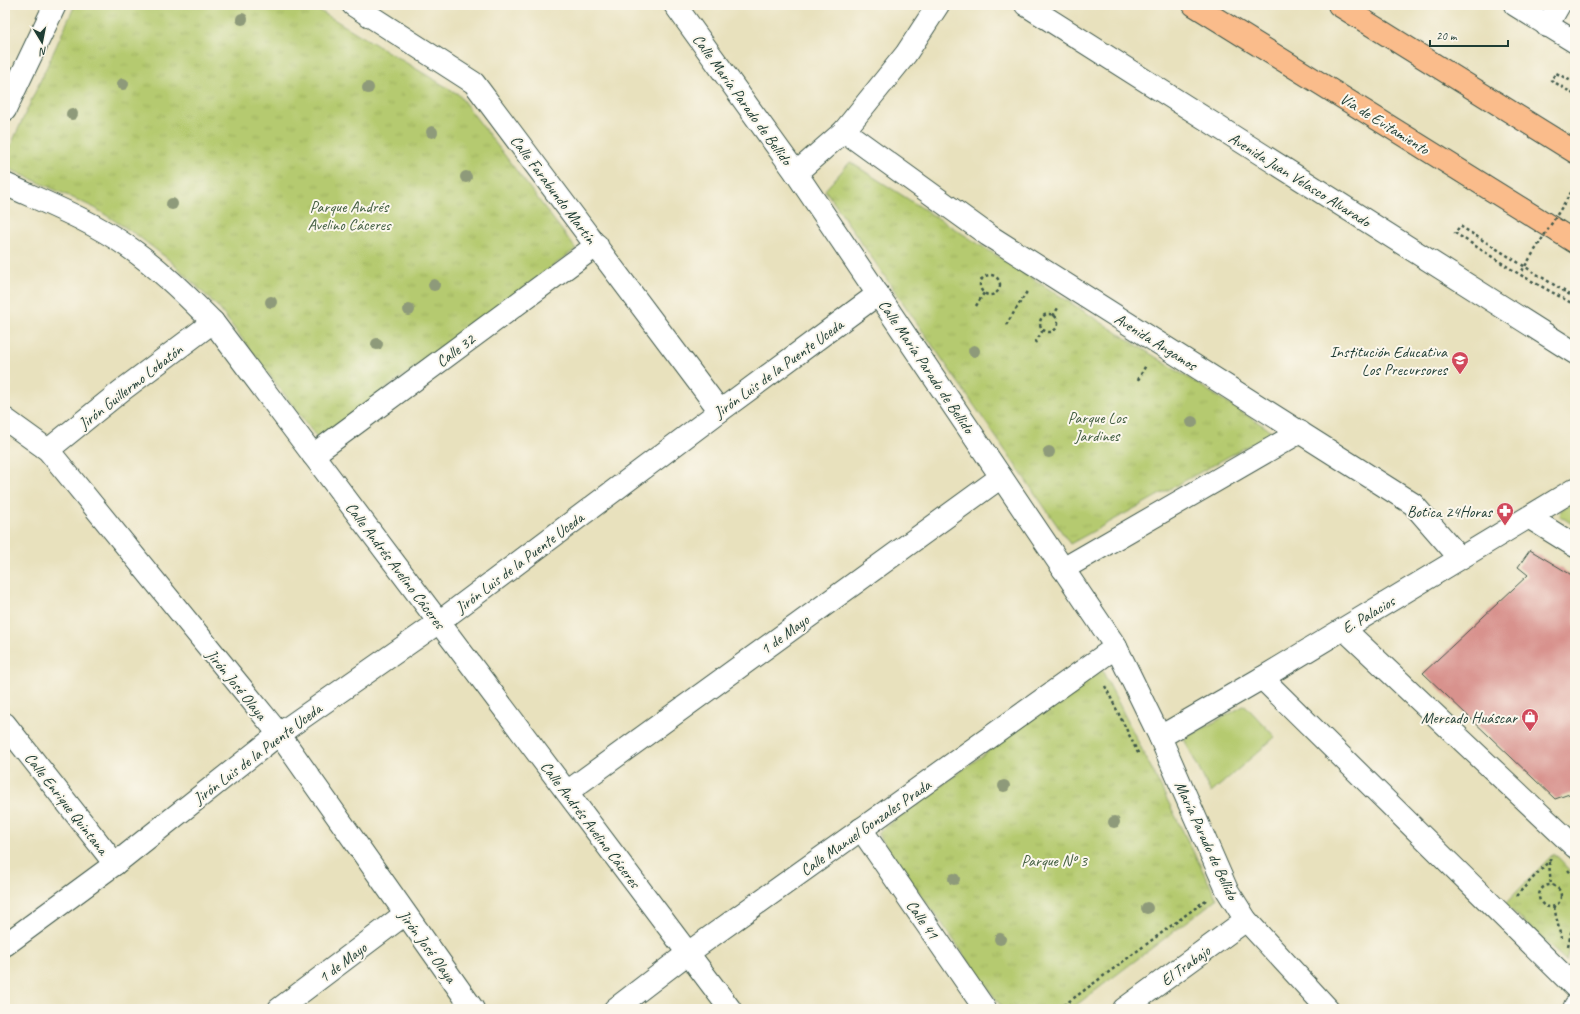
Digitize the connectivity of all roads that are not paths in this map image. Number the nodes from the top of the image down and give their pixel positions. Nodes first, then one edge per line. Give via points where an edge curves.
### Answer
1 (55, 5) edge
2 (675, 5) edge
3 (938, 5) edge
4 (1026, 5) edge
5 (1194, 5) edge
6 (1339, 5) edge
7 (1515, 5) edge
8 (1559, 5) edge
9 (356, 6) edge
10 (1548, 26) junction
11 (1575, 42) edge
12 (5, 110) edge
13 (844, 131) junction
14 (1575, 152) edge
15 (796, 174) junction
16 (5, 184) edge
17 (1575, 242) edge
18 (597, 245) junction
19 (878, 294) junction
20 (213, 322) junction
21 (1575, 353) edge
22 (720, 411) junction
23 (5, 419) edge
24 (1300, 432) junction
25 (48, 450) junction
26 (313, 455) junction
27 (1001, 477) junction
28 (1575, 489) edge
29 (1530, 518) junction
30 (1575, 546) edge
31 (1460, 558) junction
32 (1064, 569) junction
33 (439, 622) junction
34 (1344, 629) junction
35 (1116, 647) junction
36 (1262, 678) junction
37 (5, 724) edge
38 (279, 734) junction
39 (1160, 737) junction
40 (567, 792) junction
41 (861, 829) junction
42 (1575, 847) edge
43 (115, 864) junction
44 (405, 914) junction
45 (1246, 920) junction
46 (5, 945) edge
47 (688, 953) junction
48 (1575, 987) edge
49 (1575, 1006) edge
50 (279, 1009) edge
51 (473, 1009) edge
52 (615, 1009) edge
53 (730, 1009) edge
54 (985, 1009) edge
55 (1124, 1009) edge
56 (1328, 1009) edge
57 (1574, 1009) edge

1 - 12 street
2 - 15 street, Calle María Parado de Bellido
3 - 13 street via 906,54
4 - 21 street, Avenida Juan Velasco Alvarado
5 - 17 highway, Vía de Evitamiento
6 - 14 highway
7 - 10 street
8 - 10 street
9 - 18 street, Calle Farabundo Martín via 474,83
10 - 11 street
13 - 15 street
13 - 24 street, Avenida Angamos via 988,235
15 - 19 street, Calle María Parado de Bellido
16 - 20 street, Calle Andrés Avelino Cáceres via 90,224 126,245 163,274
18 - 22 street, Calle Farabundo Martín
18 - 26 street, Calle 32
19 - 22 street, Jirón Luis de la Puente Uceda
19 - 27 street, Calle María Parado de Bellido
20 - 25 street, Jirón Guillermo Lobatón
20 - 26 street, Calle Andrés Avelino Cáceres
22 - 33 street, Jirón Luis de la Puente Uceda
23 - 25 street, Jirón José Olaya
24 - 31 street, Avenida Angamos via 1413,504
24 - 32 street
25 - 38 street, Jirón José Olaya
26 - 33 street, Calle Andrés Avelino Cáceres
27 - 32 street, Calle María Parado de Bellido
27 - 40 street, 1 de Mayo
28 - 29 street, E. Palacios
29 - 30 street
29 - 31 street, E. Palacios
31 - 34 street, E. Palacios
32 - 35 street, Calle María Parado de Bellido
33 - 38 street, Jirón Luis de la Puente Uceda
33 - 40 street, Calle Andrés Avelino Cáceres
34 - 36 street, E. Palacios
34 - 42 street
35 - 39 street, Calle María Parado de Bellido
35 - 41 street, Calle Manuel Gonzales Prada
36 - 39 street, E. Palacios
36 - 48 street
37 - 43 street, Calle Enrique Quintana
38 - 43 street, Jirón Luis de la Puente Uceda
38 - 44 street, Jirón José Olaya
39 - 45 street, María Parado de Bellido via 1227,890
40 - 47 street, Calle Andrés Avelino Cáceres
41 - 47 street, Calle Manuel Gonzales Prada
41 - 54 street, Calle 41
43 - 46 street, Jirón Luis de la Puente Uceda
44 - 50 street, 1 de Mayo
44 - 51 street, Jirón José Olaya
45 - 55 street, El Trabajo
45 - 56 street, María Parado de Bellido
47 - 52 street, Calle Manuel Gonzales Prada
47 - 53 street, Calle Andrés Avelino Cáceres
49 - 57 street

